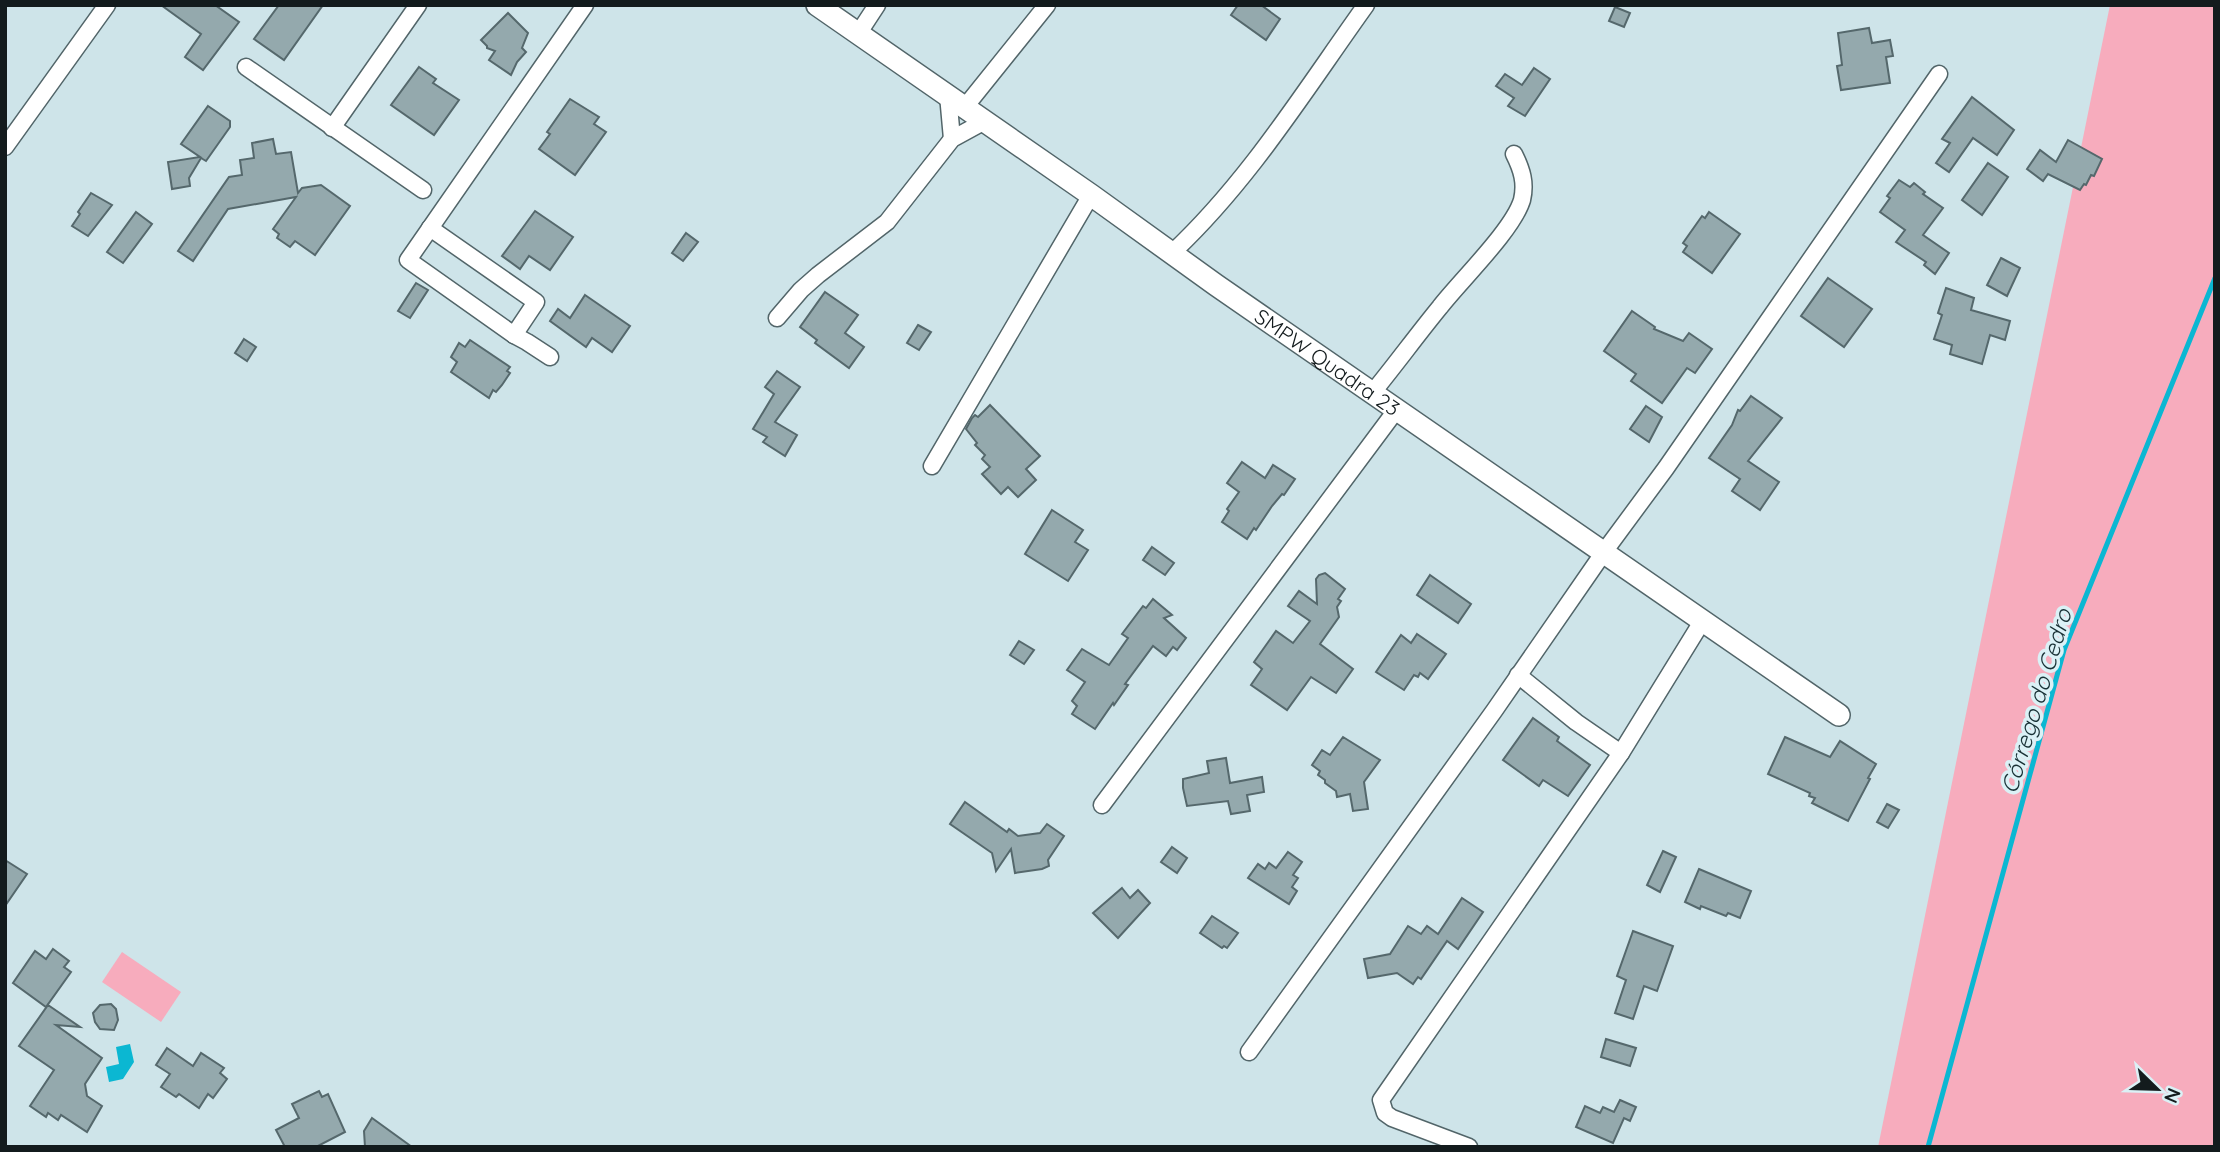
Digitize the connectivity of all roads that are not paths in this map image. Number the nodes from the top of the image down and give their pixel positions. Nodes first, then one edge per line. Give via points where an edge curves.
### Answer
1 (107, 5) edge
2 (418, 5) edge
3 (585, 5) edge
4 (817, 5) edge
5 (877, 5) edge
6 (1047, 5) edge
7 (1366, 5) edge
8 (858, 34) junction
9 (246, 67) dead end
10 (1940, 74) dead end
11 (956, 101) junction
12 (985, 121) junction
13 (332, 128) junction
14 (952, 139) junction
15 (5, 147) edge
16 (1514, 154) dead end
17 (423, 190) dead end
18 (1091, 195) junction
19 (430, 228) junction
20 (1172, 253) junction
21 (777, 318) dead end
22 (514, 335) junction
23 (550, 358) dead end
24 (1373, 392) junction
25 (1397, 409) junction
26 (932, 466) dead end
27 (1604, 552) junction
28 (1703, 620) junction
29 (1518, 676) junction
30 (1839, 715) dead end
31 (1621, 753) junction
32 (1102, 805) dead end
33 (1249, 1052) dead end
34 (1469, 1147) edge

1 - 15 street
2 - 13 street
3 - 19 street
4 - 8 street, SMPW Quadra 23
5 - 8 street
6 - 11 street
7 - 20 street via 1239,182
8 - 11 street, SMPW Quadra 23
9 - 13 street
10 - 27 street
11 - 12 street, SMPW Quadra 23
11 - 14 street
12 - 14 street
12 - 18 street, SMPW Quadra 23
13 - 17 street
14 - 21 street via 887,222 818,275
16 - 24 street via 1524,186 1512,220
18 - 20 street, SMPW Quadra 23
18 - 26 street
19 - 22 street via 408,260
19 - 22 street via 536,302
20 - 24 street, SMPW Quadra 23
22 - 23 street
24 - 25 street, SMPW Quadra 23
25 - 27 street, SMPW Quadra 23
25 - 32 street
27 - 28 street, SMPW Quadra 23
27 - 29 street
28 - 30 street, SMPW Quadra 23
28 - 31 street
29 - 31 street
29 - 33 street
31 - 34 street via 1381,1100 1392,1118

